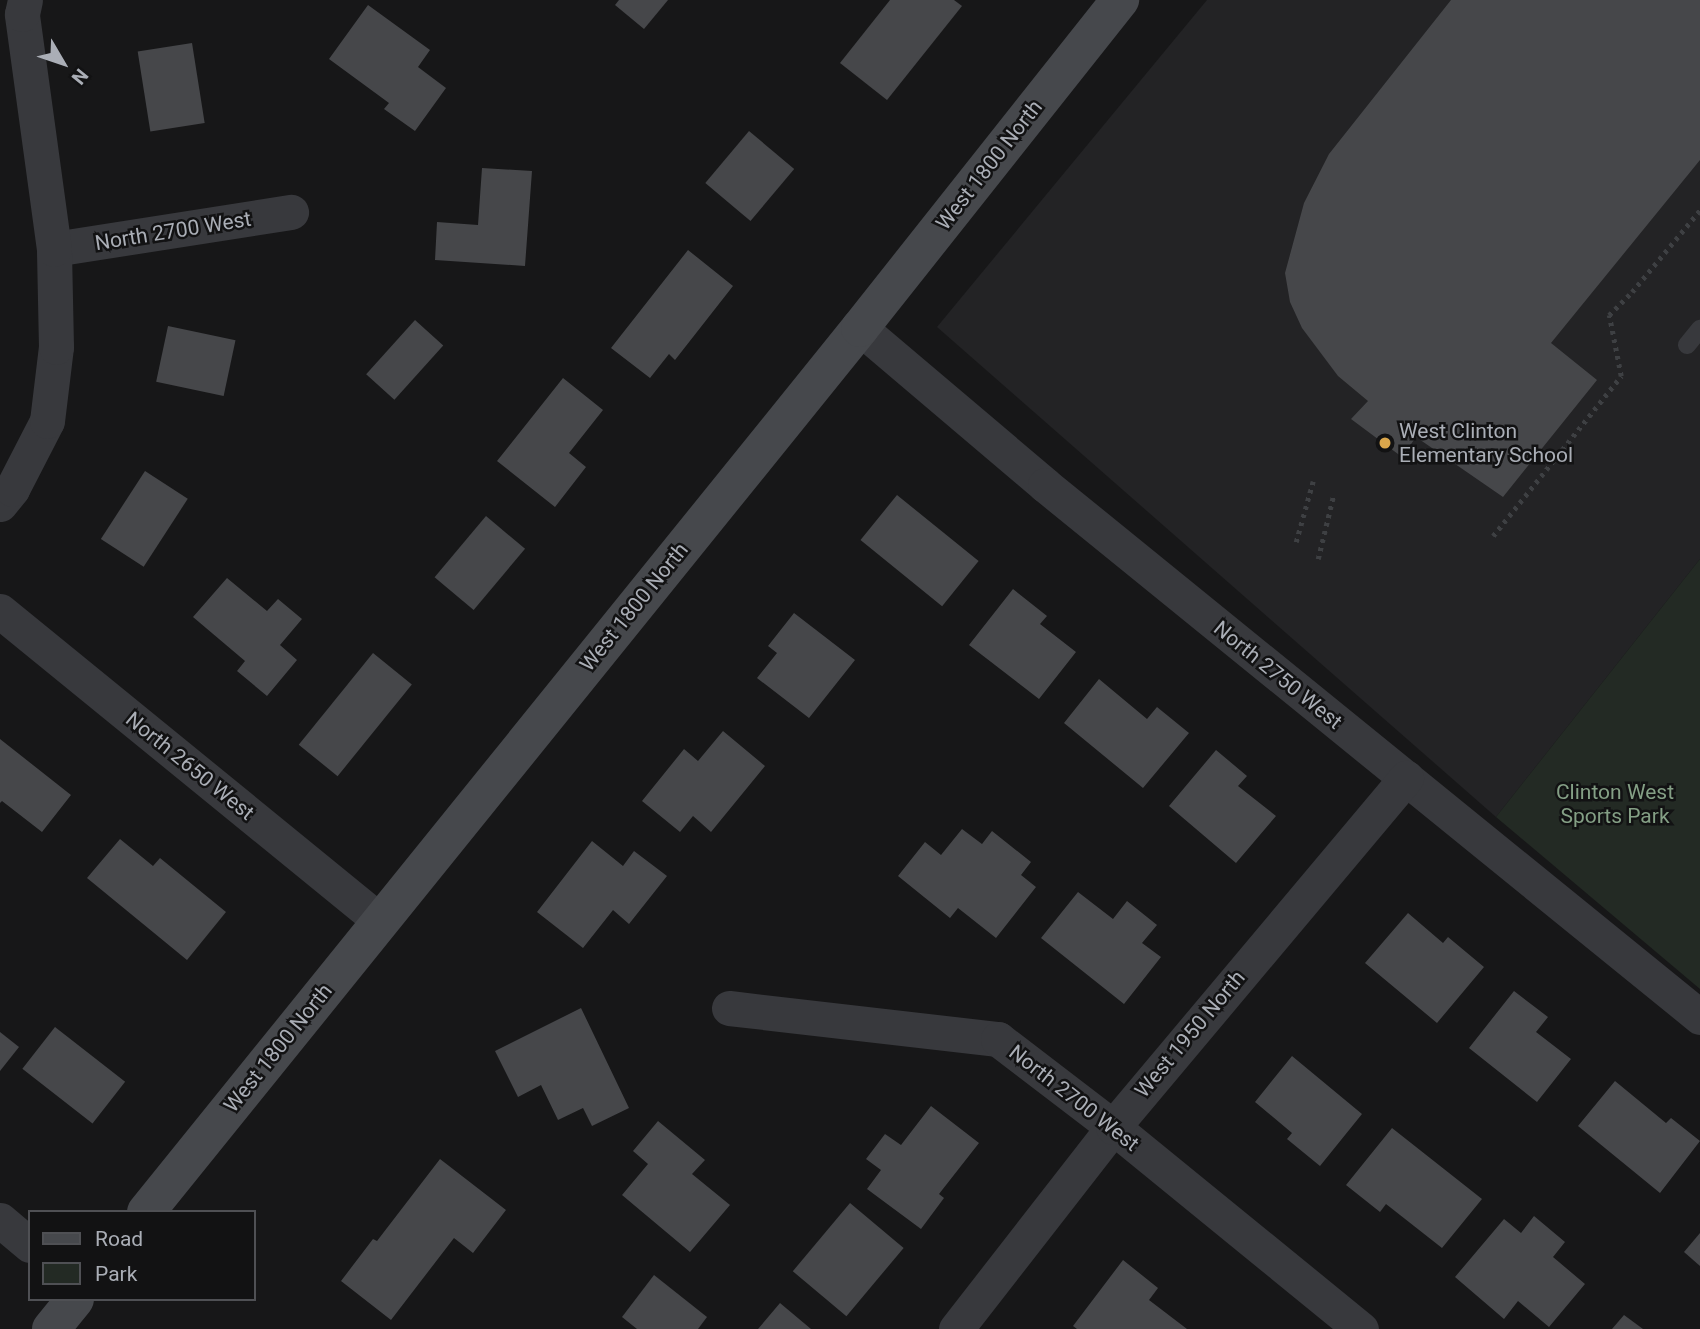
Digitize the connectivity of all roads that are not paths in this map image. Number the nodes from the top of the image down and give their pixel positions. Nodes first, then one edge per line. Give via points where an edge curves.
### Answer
1 (25, 0) edge
2 (1120, 0) edge
3 (292, 212) dead end
4 (54, 249) junction
5 (860, 328) junction
6 (1700, 329) edge
7 (1687, 345) dead end
8 (0, 503) edge
9 (0, 611) edge
10 (1406, 778) junction
11 (380, 921) junction
12 (729, 1008) dead end
13 (1700, 1017) edge
14 (1113, 1127) junction
15 (148, 1210) edge
16 (0, 1220) edge
17 (28, 1243) edge
18 (73, 1301) edge
19 (51, 1329) edge
20 (956, 1329) edge
21 (1361, 1329) edge

1 - 4 street via 22,14
2 - 5 main road, West 1800 North
3 - 4 street, North 2700 West
4 - 8 street via 57,347 47,421
5 - 10 street, North 2750 West
5 - 11 main road, West 1800 North
6 - 7 lane
9 - 11 street, North 2650 West
10 - 13 street, North 2750 West
10 - 14 street, West 1950 North
11 - 15 main road, West 1800 North
12 - 14 street, North 2700 West via 998,1039
14 - 20 street, West 1950 North
14 - 21 street, North 2700 West
16 - 17 street
18 - 19 main road

